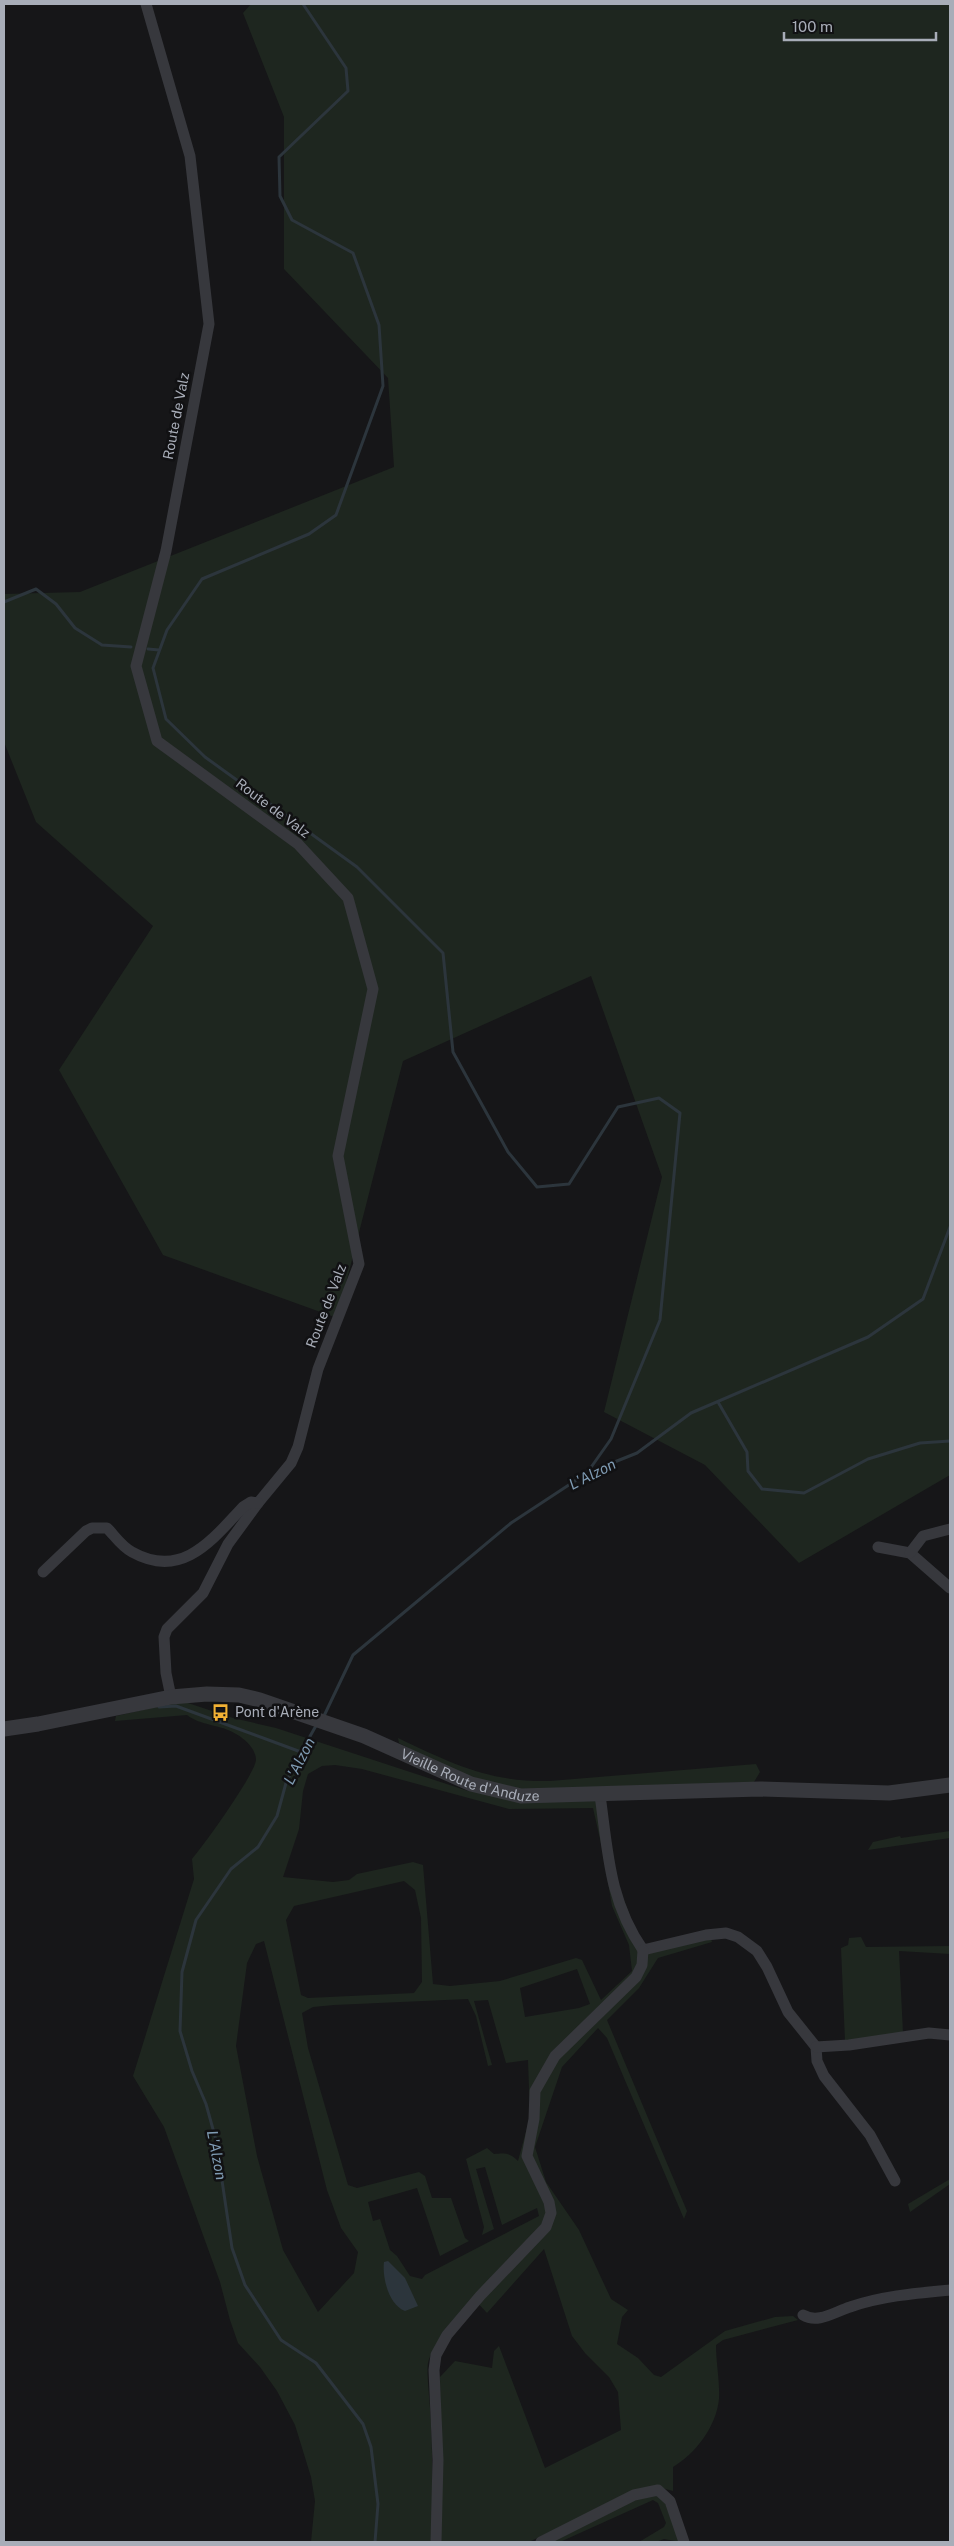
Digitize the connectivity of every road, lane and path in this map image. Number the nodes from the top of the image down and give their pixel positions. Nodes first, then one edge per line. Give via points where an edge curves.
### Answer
1 (146, 4) edge
2 (258, 1502) junction
3 (950, 1529) edge
4 (878, 1547) dead end
5 (910, 1553) junction
6 (44, 1572) dead end
7 (950, 1588) edge
8 (171, 1697) junction
9 (5, 1732) edge
10 (950, 1785) edge
11 (600, 1795) junction
12 (643, 1950) junction
13 (950, 2035) edge
14 (816, 2047) junction
15 (894, 2181) dead end
16 (950, 2290) edge
17 (802, 2315) dead end
18 (436, 2542) edge
19 (541, 2542) edge
20 (684, 2542) edge

1 - 2 street, Route de Valz via 190,156 209,324 166,552 136,666 157,741 298,844 348,898 373,988 338,1156 359,1264 318,1369 298,1448 286,1470
2 - 6 street via 244,1506 204,1546 180,1561 144,1557 122,1544 107,1528 92,1528
2 - 8 street, Route de Valz via 228,1544 203,1593 168,1629 163,1648
3 - 5 street via 923,1536
4 - 5 street
5 - 7 street
8 - 9 street, Vieille Route d'Anduze
8 - 11 street, Vieille Route d'Anduze via 223,1694 260,1700 364,1736 471,1784 521,1796
10 - 11 street, Vieille Route d'Anduze via 889,1793 760,1789
11 - 12 street via 613,1888
12 - 14 street via 716,1934 738,1937 750,1944 762,1958 788,2012
12 - 18 street via 642,1965 633,1982 555,2056 535,2091 527,2156 549,2202 551,2213 546,2227 480,2296 447,2335 436,2355
13 - 14 street via 929,2033 849,2046
14 - 15 street via 817,2061 824,2076 870,2135
16 - 17 street via 852,2306 819,2319 810,2320
19 - 20 street via 634,2496 658,2490 670,2501

